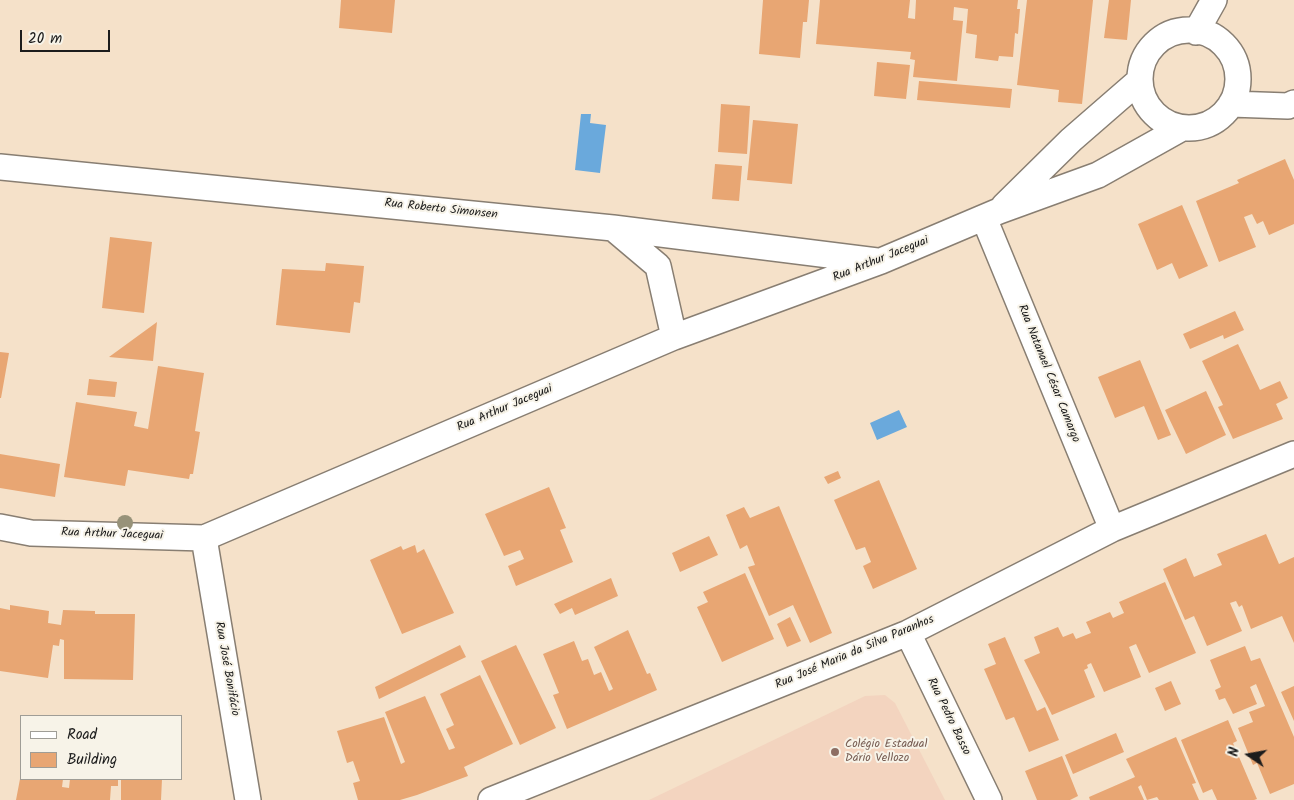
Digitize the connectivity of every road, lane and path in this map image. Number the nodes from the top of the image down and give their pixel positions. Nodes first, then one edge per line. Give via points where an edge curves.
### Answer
1 (1214, 0) edge
2 (1196, 32) junction
3 (1140, 80) junction
4 (1294, 103) edge
5 (1231, 104) junction
6 (1182, 128) junction
7 (0, 167) edge
8 (991, 214) junction
9 (614, 228) junction
10 (881, 261) junction
11 (674, 337) junction
12 (1294, 454) edge
13 (0, 528) edge
14 (1112, 529) junction
15 (204, 538) junction
16 (908, 633) junction
17 (248, 800) edge
18 (491, 800) edge
19 (989, 800) edge

1 - 2 street
2 - 3 street via 1188,30 1171,34 1158,41 1148,52
2 - 5 street via 1221,42 1234,60 1237,88
3 - 6 street via 1143,98 1152,112 1166,123
3 - 8 street, Rua Arthur Jaceguai
4 - 5 street via 1288,106
5 - 6 street via 1209,124
6 - 8 street, Rua Arthur Jaceguai via 1098,175
7 - 9 street, Rua Roberto Simonsen
8 - 10 street, Rua Arthur Jaceguai
8 - 14 street, Rua Natanael César Camargo
9 - 10 street, Rua Roberto Simonsen
9 - 11 street via 658,266
10 - 11 street, Rua Arthur Jaceguai
11 - 15 street, Rua Arthur Jaceguai
12 - 14 street, Rua José Maria da Silva Paranhos
13 - 15 street, Rua Arthur Jaceguai via 31,533
14 - 16 street, Rua José Maria da Silva Paranhos
15 - 17 street, Rua José Bonifácio
16 - 18 street, Rua José Maria da Silva Paranhos
16 - 19 street, Rua Pedro Basso

